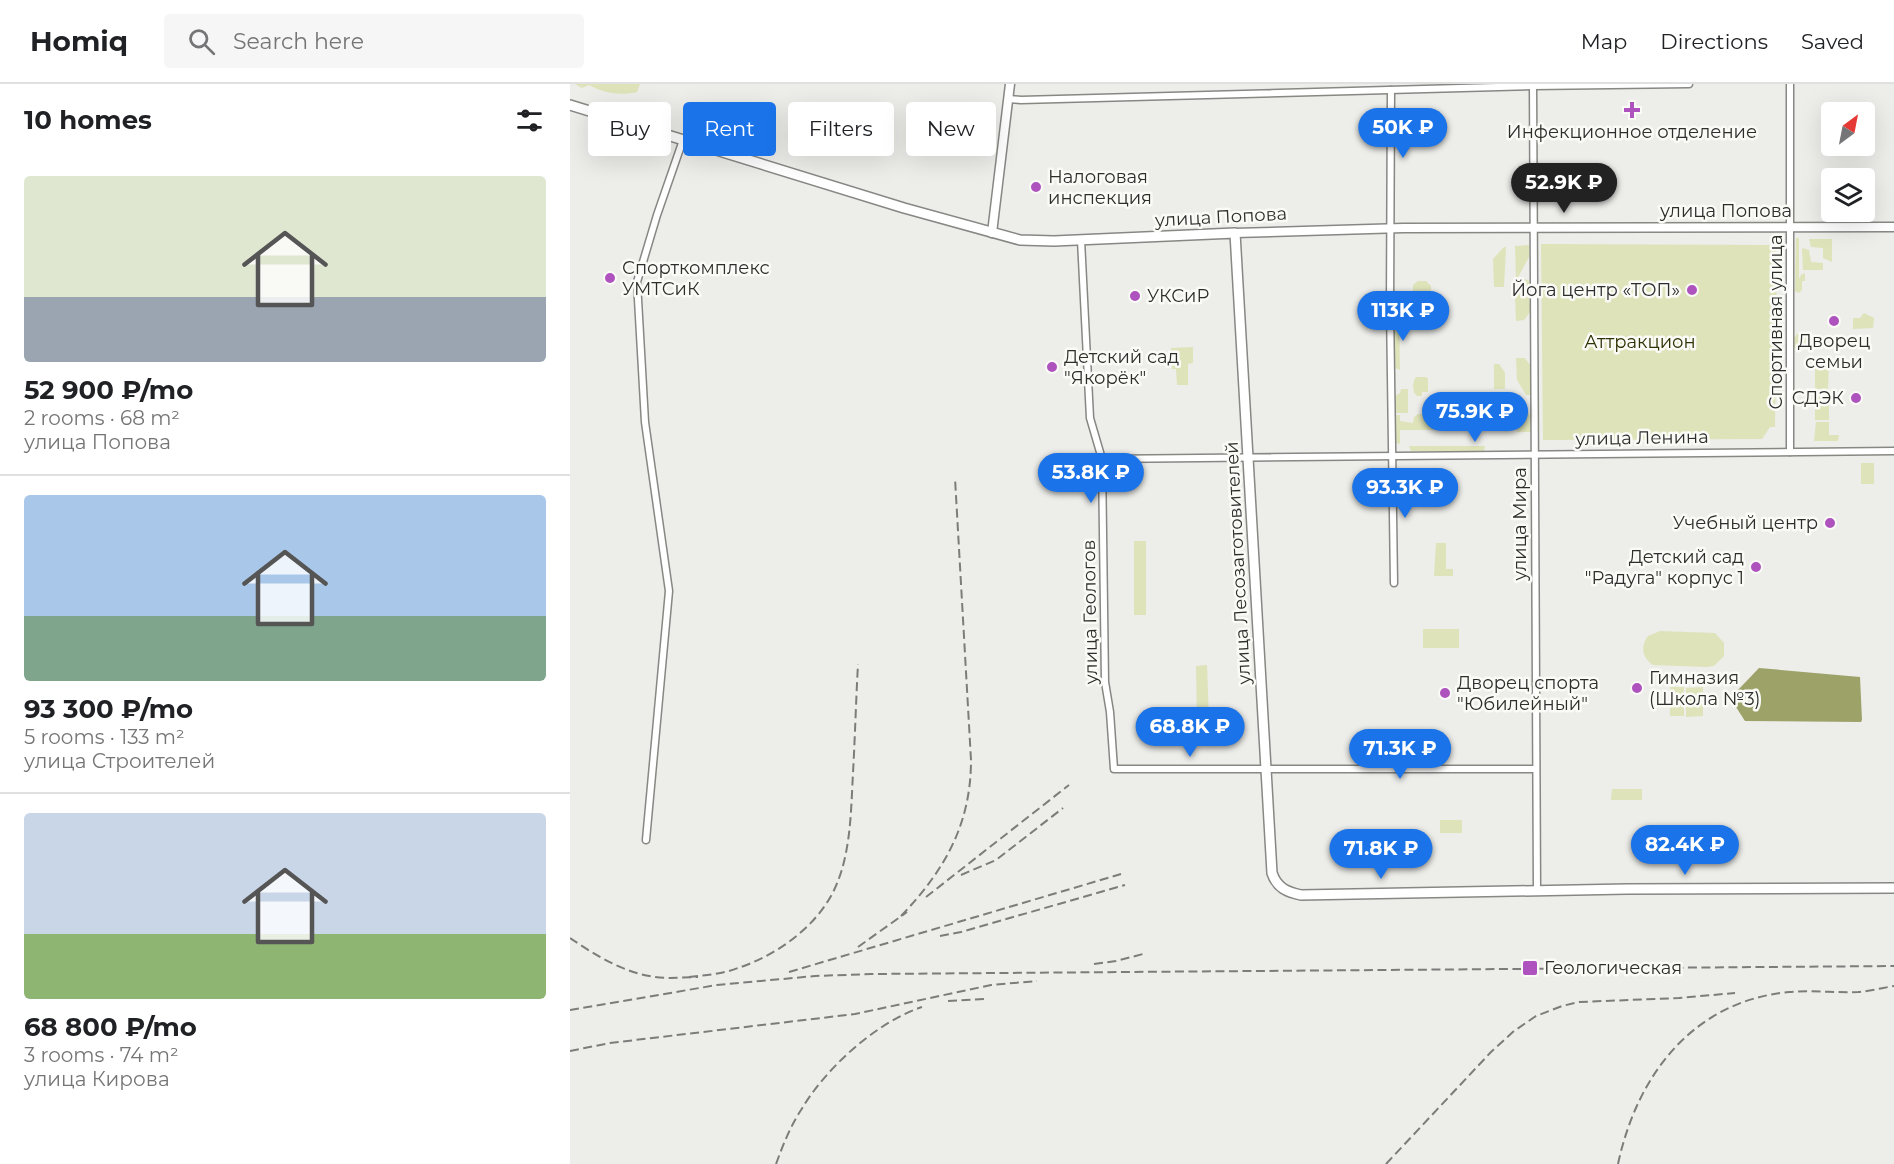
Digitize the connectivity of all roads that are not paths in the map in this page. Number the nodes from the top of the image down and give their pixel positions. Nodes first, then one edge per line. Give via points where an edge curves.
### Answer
1 (1010, 84) edge
2 (1689, 84) edge
3 (1790, 84) edge
4 (1533, 85) edge
5 (1391, 90) junction
6 (1008, 99) junction
7 (570, 105) edge
8 (683, 140) joint
9 (736, 156) edge
10 (1533, 227) junction
11 (1894, 227) edge
12 (1391, 228) junction
13 (1791, 228) junction
14 (992, 233) junction
15 (1235, 234) junction
16 (1081, 240) junction
17 (1894, 451) edge
18 (1790, 452) junction
19 (1535, 454) junction
20 (1391, 456) junction
21 (1248, 457) junction
22 (1102, 459) junction
23 (1394, 584) dead end
24 (1266, 768) junction
25 (1535, 769) junction
26 (646, 840) dead end
27 (1894, 888) edge
28 (1537, 891) junction

1 - 6 street
2 - 4 street
3 - 13 street, Спортивная улица
4 - 5 street
4 - 10 street, улица Мира
5 - 6 street
5 - 12 street
6 - 14 street
7 - 8 main road, улица Попова
8 - 26 street via 637,282 645,422 669,591
9 - 14 main road, улица Попова
10 - 12 street, улица Попова
10 - 13 street, улица Попова
10 - 19 street, улица Мира
11 - 13 street, улица Попова
12 - 15 street, улица Попова
12 - 20 street
13 - 18 street, Спортивная улица
14 - 16 main road, улица Попова via 1030,241
15 - 16 main road, улица Попова
15 - 21 main road, улица Лесозаготовителей
16 - 22 street, улица Геологов via 1090,418
17 - 18 street, улица Ленина
18 - 19 street, улица Ленина
19 - 20 street, улица Ленина
19 - 25 street, улица Мира
20 - 21 street, улица Ленина
20 - 23 street
21 - 22 street, улица Ленина
21 - 24 main road, улица Лесозаготовителей
22 - 24 street, улица Геологов via 1105,682 1114,769
24 - 25 street
24 - 28 main road, улица Лесозаготовителей via 1272,873 1286,891 1301,895
25 - 28 street, улица Мира
27 - 28 main road

